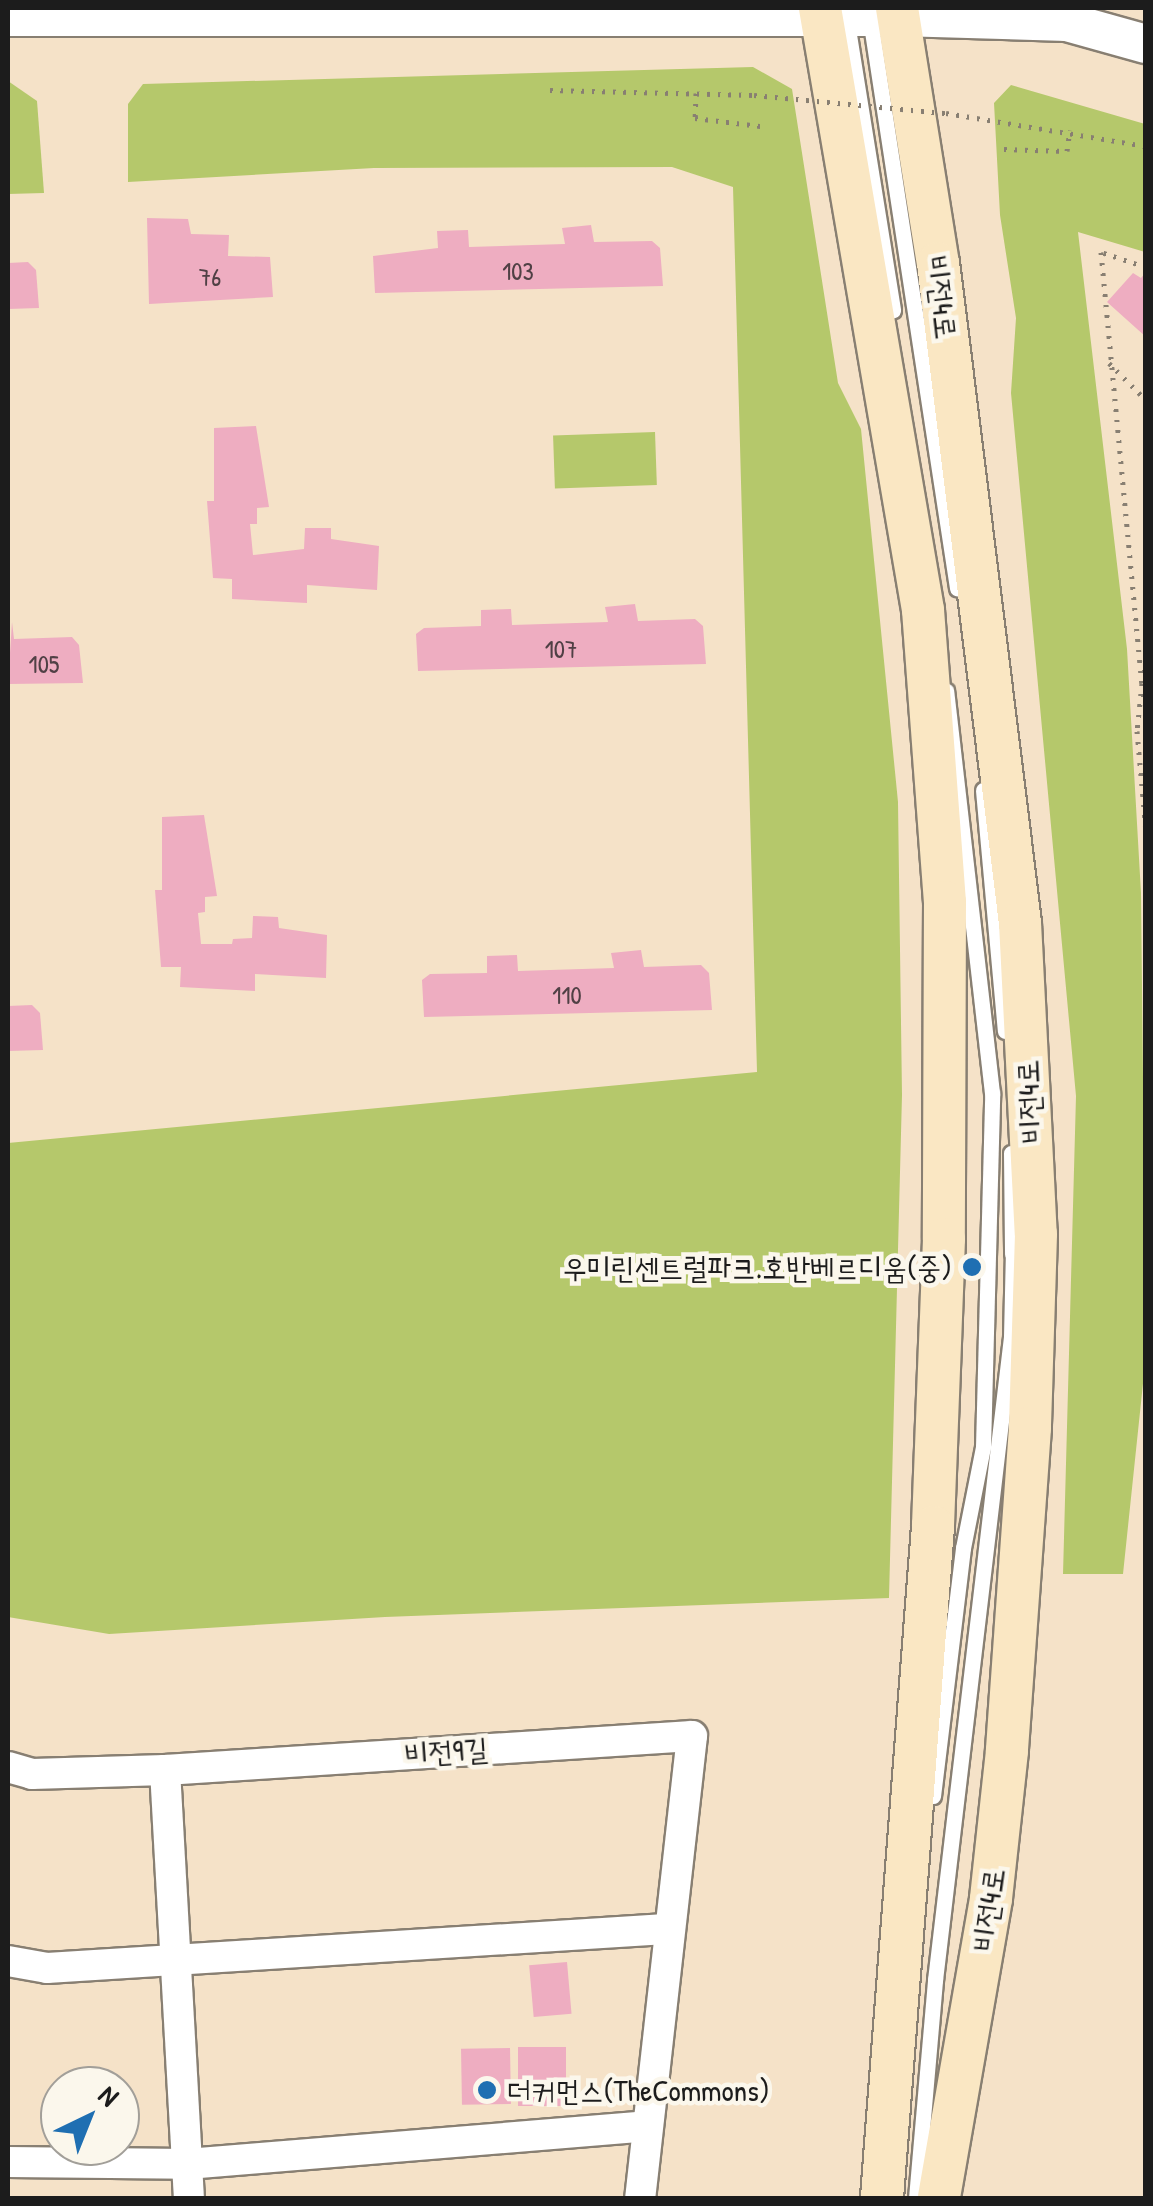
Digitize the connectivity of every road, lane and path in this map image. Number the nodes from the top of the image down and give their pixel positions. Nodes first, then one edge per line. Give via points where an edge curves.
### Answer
1 (859, 12) edge
2 (8, 16) edge
3 (1146, 44) edge
4 (550, 90) dead end
5 (696, 93) junction
6 (767, 127) dead end
7 (1070, 130) junction
8 (1146, 146) edge
9 (1004, 150) dead end
10 (1146, 266) edge
11 (896, 329) dead end
12 (1109, 363) junction
13 (901, 368) dead end
14 (1146, 400) edge
15 (942, 612) junction
16 (1146, 625) edge
17 (1136, 631) junction
18 (967, 654) dead end
19 (952, 712) junction
20 (979, 751) dead end
21 (981, 770) dead end
22 (1143, 780) edge
23 (1146, 832) edge
24 (1033, 1172) junction
25 (1012, 1254) junction
26 (8, 1767) edge
27 (165, 1770) junction
28 (930, 1816) junction
29 (904, 1908) junction
30 (666, 1928) junction
31 (8, 1961) edge
32 (180, 1962) junction
33 (646, 2126) junction
34 (8, 2162) edge
35 (187, 2164) junction
36 (189, 2198) edge
37 (640, 2198) edge
38 (882, 2198) edge
39 (900, 2198) edge
40 (916, 2198) edge
41 (939, 2198) edge

1 - 2 street
1 - 3 street via 1067,22
1 - 11 lane
1 - 15 main road
1 - 24 main road, 비전4로 via 938,262 1020,924
4 - 5 path, bridge
5 - 6 path via 695,118
5 - 7 path, bridge via 946,112
7 - 8 path, bridge
7 - 9 path via 1067,152
10 - 12 path via 1101,252
12 - 14 path
12 - 17 path
13 - 19 lane
15 - 19 lane
15 - 29 main road via 944,1239 932,1527
16 - 17 path
17 - 22 path
18 - 20 lane
19 - 28 lane via 992,1093 988,1323 983,1448 962,1548
21 - 25 lane via 1011,1096
22 - 23 path
24 - 25 lane
24 - 41 main road, 비전4로 via 1030,1428 1007,1751 991,1899
25 - 40 lane via 1010,1337
26 - 27 street, 비전9길 via 32,1774
27 - 30 street, 비전9길 via 692,1736
27 - 32 street
28 - 29 lane
28 - 39 lane
29 - 38 main road
30 - 32 street
30 - 33 street, 비전9길
31 - 32 street via 47,1968
32 - 35 street
33 - 35 street
33 - 37 street, 비전9길
34 - 35 street
35 - 36 street

